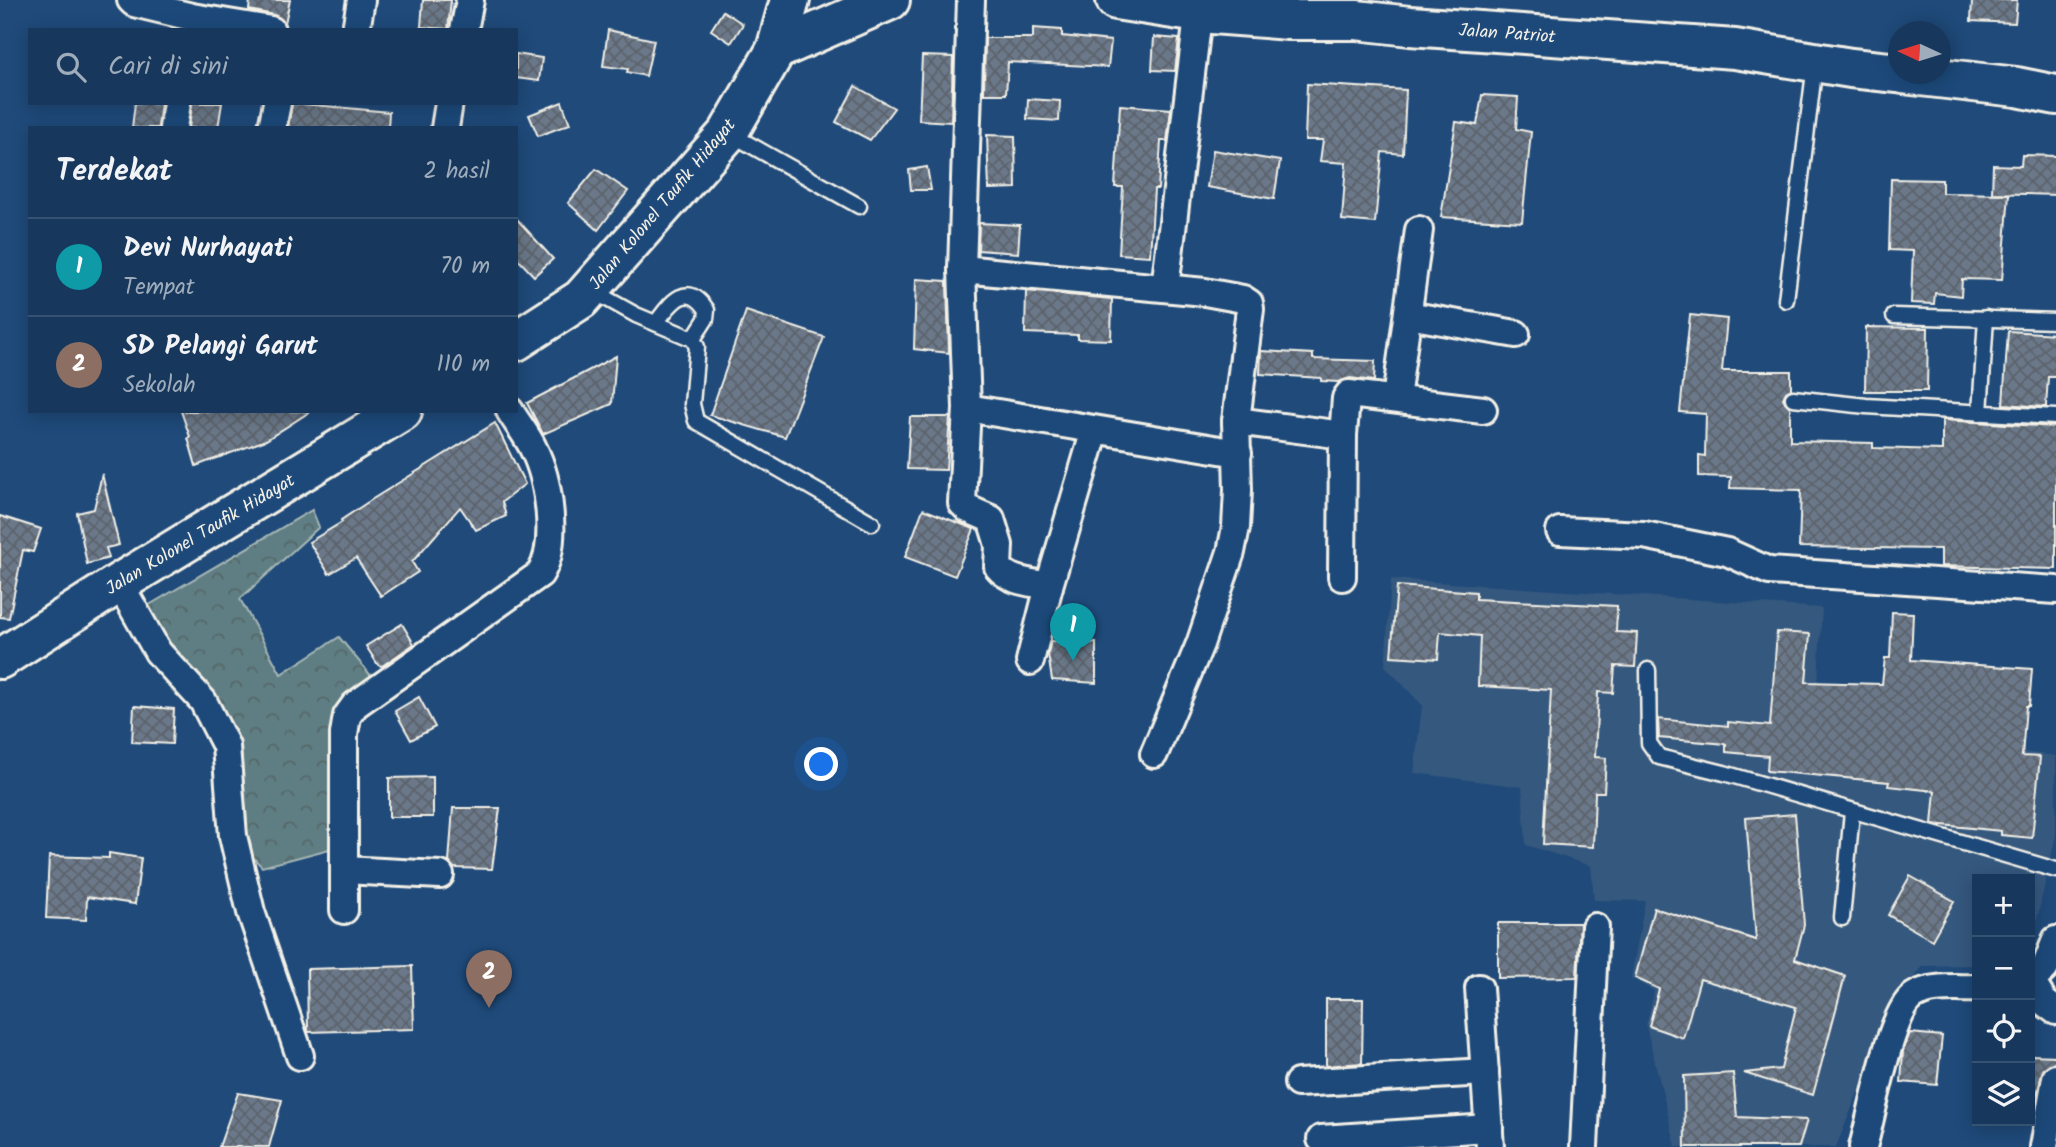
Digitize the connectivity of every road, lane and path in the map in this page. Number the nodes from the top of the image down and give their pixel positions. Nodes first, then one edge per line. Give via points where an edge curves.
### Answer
1 (131, 0) edge
2 (361, 0) edge
3 (470, 0) edge
4 (790, 0) edge
5 (890, 0) edge
6 (971, 0) edge
7 (1116, 0) edge
8 (1200, 6) edge
9 (1356, 10) edge
10 (234, 12) edge
11 (191, 23) edge
12 (267, 28) edge
13 (356, 28) edge
14 (464, 28) edge
15 (776, 50) junction
16 (1815, 62) junction
17 (1888, 71) edge
18 (1951, 79) edge
19 (2056, 95) edge
20 (177, 105) edge
21 (277, 105) edge
22 (449, 105) edge
23 (173, 126) edge
24 (272, 126) edge
25 (445, 126) edge
26 (728, 132) junction
27 (859, 206) dead end
28 (1419, 230) dead end
29 (962, 269) junction
30 (1165, 288) junction
31 (590, 289) junction
32 (1786, 300) dead end
33 (1408, 315) junction
34 (1894, 316) dead end
35 (1986, 318) junction
36 (2056, 321) edge
37 (656, 323) junction
38 (1516, 334) dead end
39 (693, 339) junction
40 (518, 340) edge
41 (1793, 398) dead end
42 (1396, 399) junction
43 (967, 408) junction
44 (1483, 410) dead end
45 (399, 413) edge
46 (511, 413) edge
47 (1980, 413) junction
48 (2056, 417) edge
49 (1236, 421) junction
50 (1095, 430) junction
51 (1343, 435) junction
52 (1238, 453) junction
53 (872, 523) dead end
54 (1560, 531) dead end
55 (1342, 577) dead end
56 (119, 583) junction
57 (1049, 586) junction
58 (2056, 590) edge
59 (0, 659) edge
60 (1030, 661) dead end
61 (1648, 670) dead end
62 (1154, 754) dead end
63 (1852, 812) junction
64 (344, 870) junction
65 (2056, 870) edge
66 (440, 876) dead end
67 (344, 910) dead end
68 (1842, 918) dead end
69 (1595, 927) dead end
70 (2056, 940) edge
71 (2035, 977) edge
72 (1479, 988) dead end
73 (1972, 988) edge
74 (2035, 989) edge
75 (2056, 1011) edge
76 (300, 1056) dead end
77 (1485, 1072) junction
78 (2056, 1078) edge
79 (1298, 1083) dead end
80 (1490, 1138) edge
81 (1321, 1139) dead end
82 (1584, 1147) edge
83 (1863, 1147) edge
84 (2044, 1147) edge

1 - 11 street
2 - 13 street
3 - 14 street
4 - 15 main road, Jalan Kolonel Taufik Hidayat
5 - 15 main road
6 - 29 street
7 - 8 main road, Jalan Patriot
8 - 9 main road, Jalan Patriot via 1289,20
8 - 30 street
9 - 16 main road, Jalan Patriot via 1410,26 1735,49
10 - 11 street
10 - 12 street
15 - 26 main road, Jalan Kolonel Taufik Hidayat
16 - 17 main road, Jalan Patriot
16 - 32 lane
18 - 19 main road, Jalan Patriot
20 - 23 street
21 - 24 street
22 - 25 street
26 - 27 lane
26 - 31 main road, Jalan Kolonel Taufik Hidayat
28 - 33 street
29 - 30 street
29 - 43 street
30 - 49 street via 1249,303
31 - 37 lane
31 - 40 main road, Jalan Kolonel Taufik Hidayat
33 - 38 street
33 - 42 street
34 - 35 lane
35 - 36 lane
35 - 47 lane
37 - 39 lane
37 - 39 lane via 674,299 693,296 708,310
39 - 53 lane via 697,347 692,404 696,421
41 - 47 lane
42 - 44 street
42 - 51 street via 1349,394
43 - 50 street
43 - 57 street via 962,503 991,519 999,545 997,564 1004,575
45 - 56 main road, Jalan Kolonel Taufik Hidayat
46 - 64 street via 534,450 547,494 548,560 540,574 349,713 344,734
47 - 48 lane
49 - 51 street
49 - 52 street
50 - 52 street
50 - 57 street
51 - 55 street
52 - 62 street via 1231,552 1200,644
54 - 58 street via 1656,538 1727,552 1769,572
56 - 59 main road, Jalan Kolonel Taufik Hidayat
56 - 76 street via 158,652 203,701 226,746 233,836 251,912
57 - 60 street
61 - 63 lane via 1649,743 1659,757
63 - 65 lane
63 - 68 lane
64 - 66 street
64 - 67 street
69 - 82 street
70 - 71 street via 2045,968
72 - 77 street
73 - 83 street via 1926,990 1904,1004
74 - 75 street
77 - 79 street
77 - 80 street
78 - 84 street
80 - 81 street

